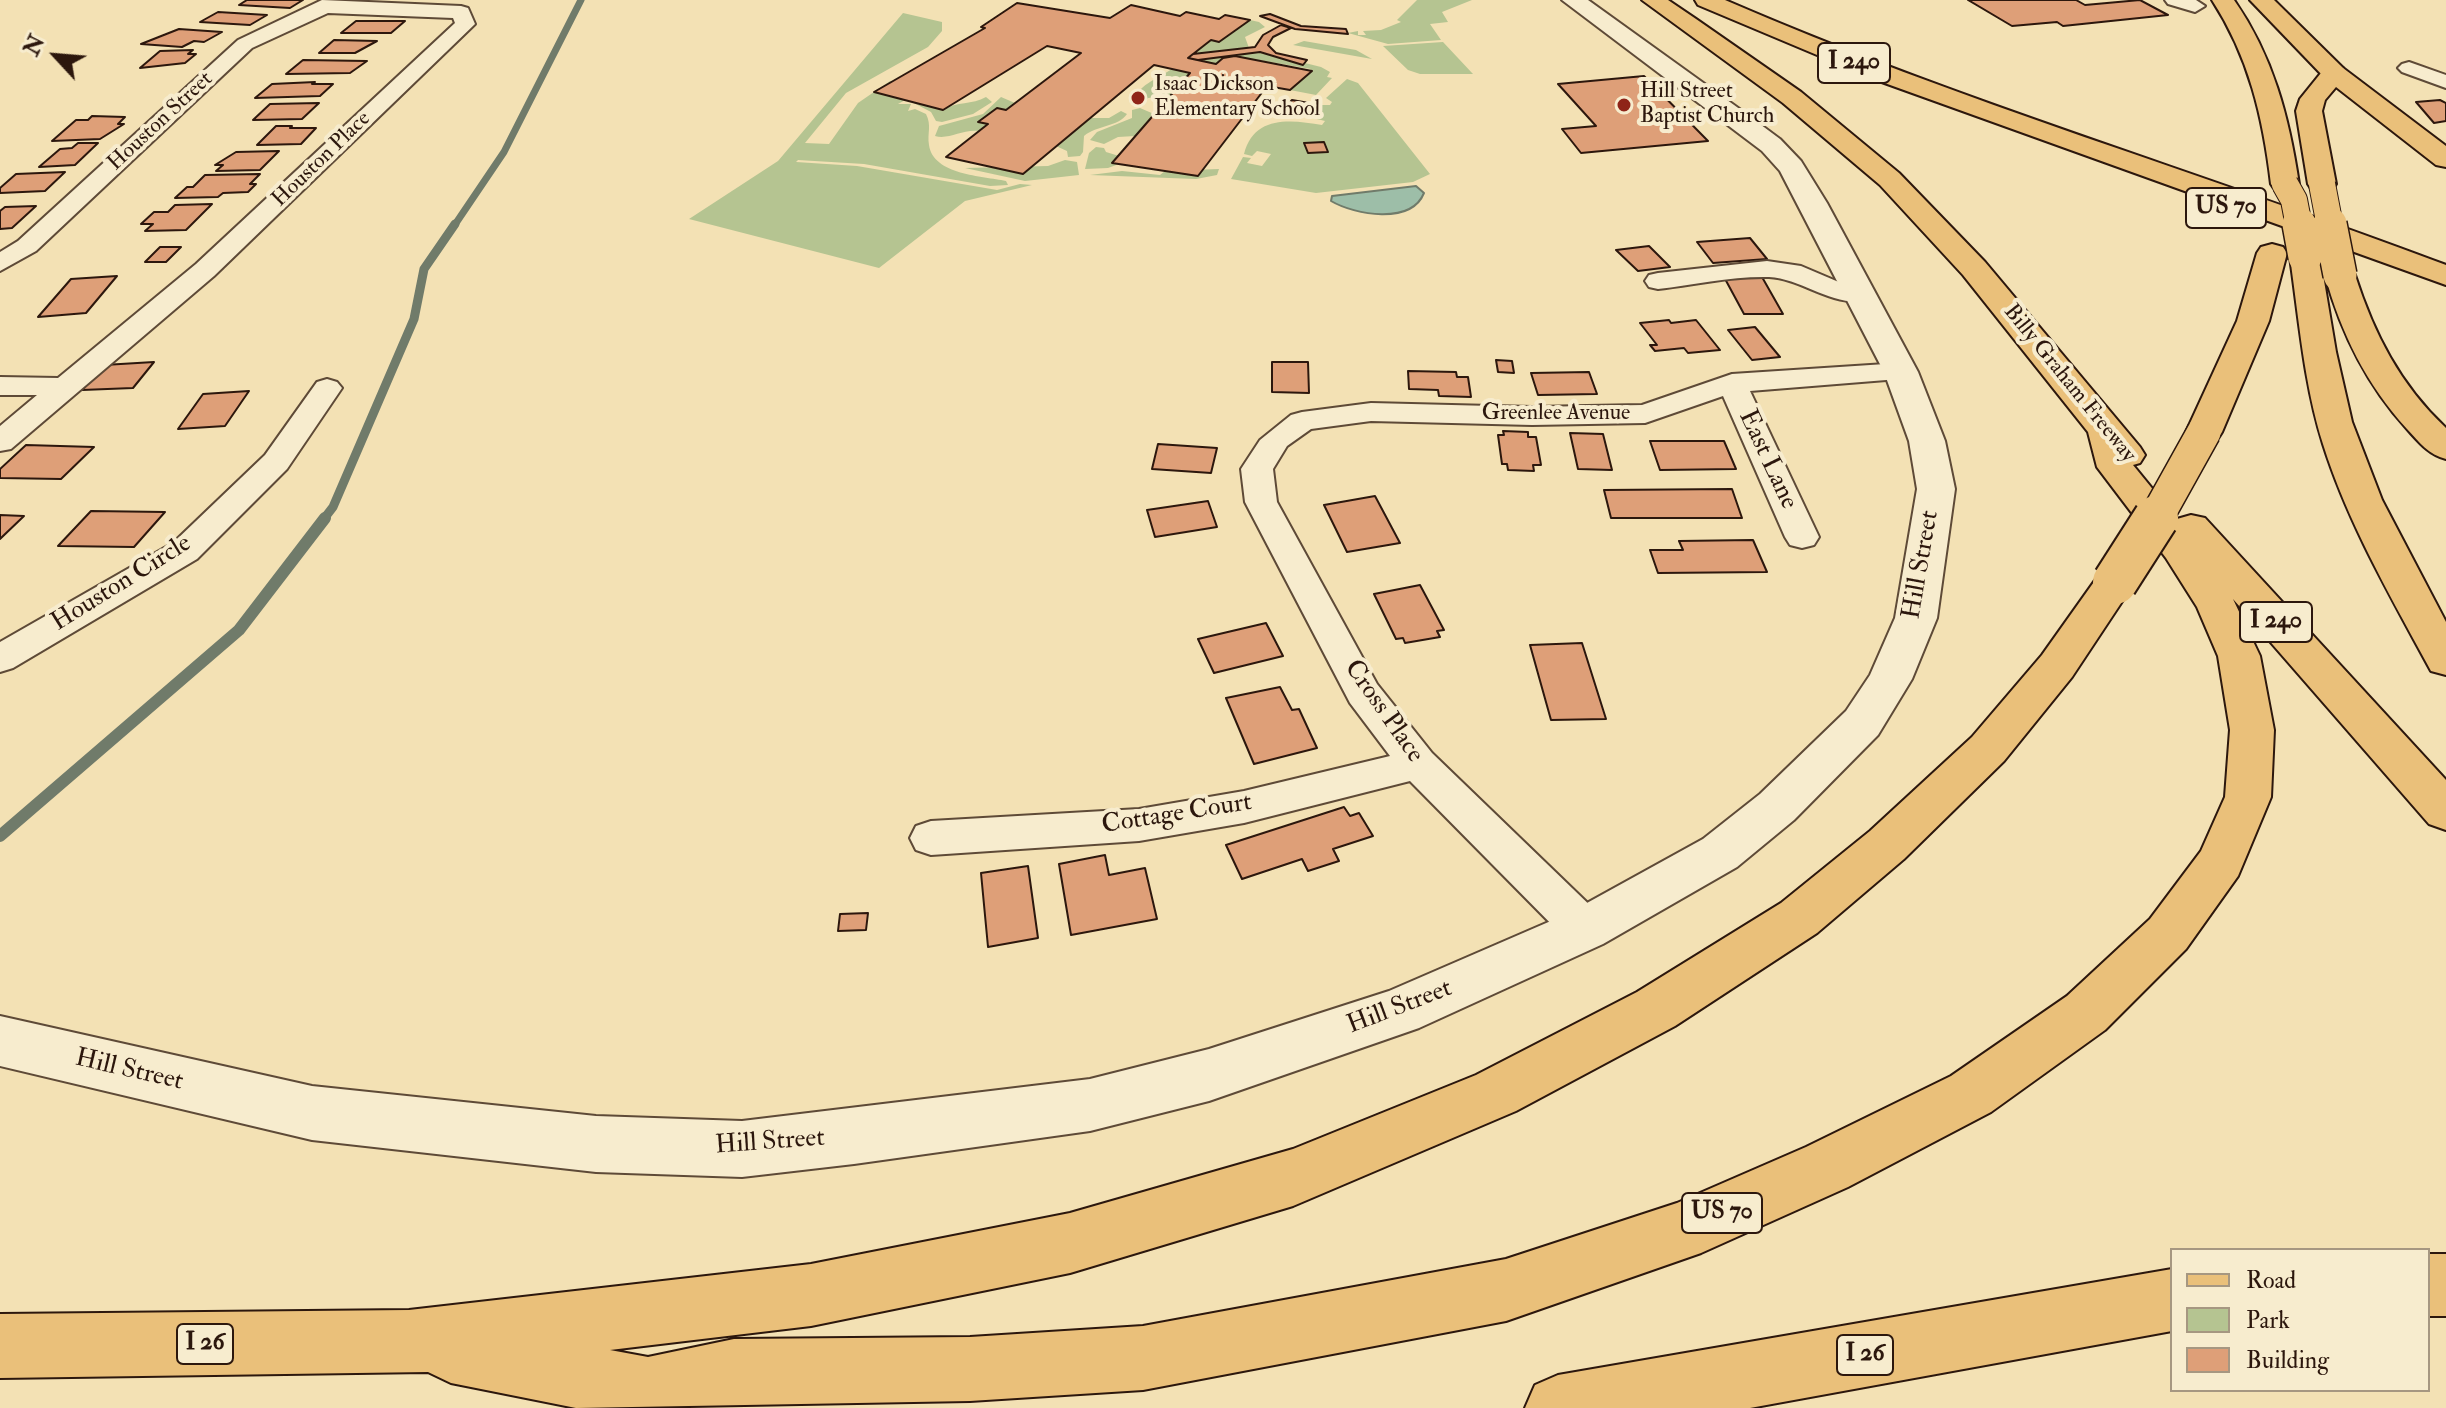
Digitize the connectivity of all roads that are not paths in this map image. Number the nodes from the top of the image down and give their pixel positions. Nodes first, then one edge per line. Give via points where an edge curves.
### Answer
1 (1573, 0) edge
2 (1653, 0) edge
3 (1706, 0) edge
4 (2223, 0) edge
5 (2261, 0) edge
6 (330, 4) edge
7 (2409, 68) dead end
8 (2334, 73) junction
9 (2446, 82) edge
10 (2005, 118) junction
11 (2446, 159) edge
12 (2289, 255) junction
13 (0, 263) edge
14 (2446, 276) edge
15 (1658, 281) dead end
16 (1861, 294) junction
17 (2446, 303) edge
18 (1901, 372) junction
19 (1732, 383) junction
20 (0, 386) edge
21 (62, 387) junction
22 (327, 388) dead end
23 (1302, 421) joint
24 (2106, 432) junction
25 (0, 442) edge
26 (2446, 448) edge
27 (1802, 537) dead end
28 (0, 659) edge
29 (2446, 660) edge
30 (1418, 764) junction
31 (2446, 811) edge
32 (931, 838) dead end
33 (1585, 929) junction
34 (0, 1041) edge
35 (2170, 1300) edge
36 (409, 1342) junction
37 (0, 1346) edge
38 (678, 1399) edge
39 (1558, 1408) edge

1 - 16 street, Hill Street via 1771,145 1813,203
2 - 24 main road, Billy Graham Freeway / I 240 via 1783,91 1920,209
3 - 10 main road, I 240 via 1847,61
4 - 12 main road, bridge via 2241,23 2267,85 2284,175 2294,200
5 - 8 main road
6 - 13 street, Houston Street via 245,44 27,246
6 - 21 street, Houston Place via 461,12 465,24 205,270
7 - 9 street
8 - 11 main road
8 - 26 main road, bridge via 2309,111 2352,318 2393,393
10 - 14 main road, I 240
10 - 17 main road, US 70 via 2023,132 2308,241
12 - 29 main road via 2341,443 2380,539
12 - 36 main road, bridge via 2163,507 2057,666 1988,749 1810,909 1656,1009 1496,1093 1293,1177 1070,1243 811,1295
15 - 16 street via 1767,269
16 - 18 street, Hill Street
18 - 19 street, Greenlee Avenue
18 - 33 street, Hill Street via 1927,441 1936,489 1916,618 1890,679 1862,723 1777,807 1720,853
19 - 23 street, Greenlee Avenue via 1645,414 1371,412
19 - 27 street, East Lane
20 - 21 street
21 - 25 street, Houston Place
22 - 28 street, Houston Circle via 276,462 185,551
23 - 30 street, Cross Place via 1275,440 1257,469 1261,502 1363,693
24 - 31 main road, Billy Graham Freeway / I 240
24 - 38 main road, US 70 via 2115,467 2181,550 2217,607 2239,656 2252,730 2248,797 2221,862 2168,934 2086,1013 1971,1094 1827,1167 1680,1232 1506,1290 1143,1358 970,1369 734,1371
30 - 32 street, Cottage Court via 1244,807 1139,825
30 - 33 street, Cross Place
33 - 34 street, Hill Street via 1400,1011 1209,1075 1090,1105 742,1149 596,1144 312,1113
35 - 39 main road, I 26
36 - 37 main road, I 26
36 - 38 main road, I 26

